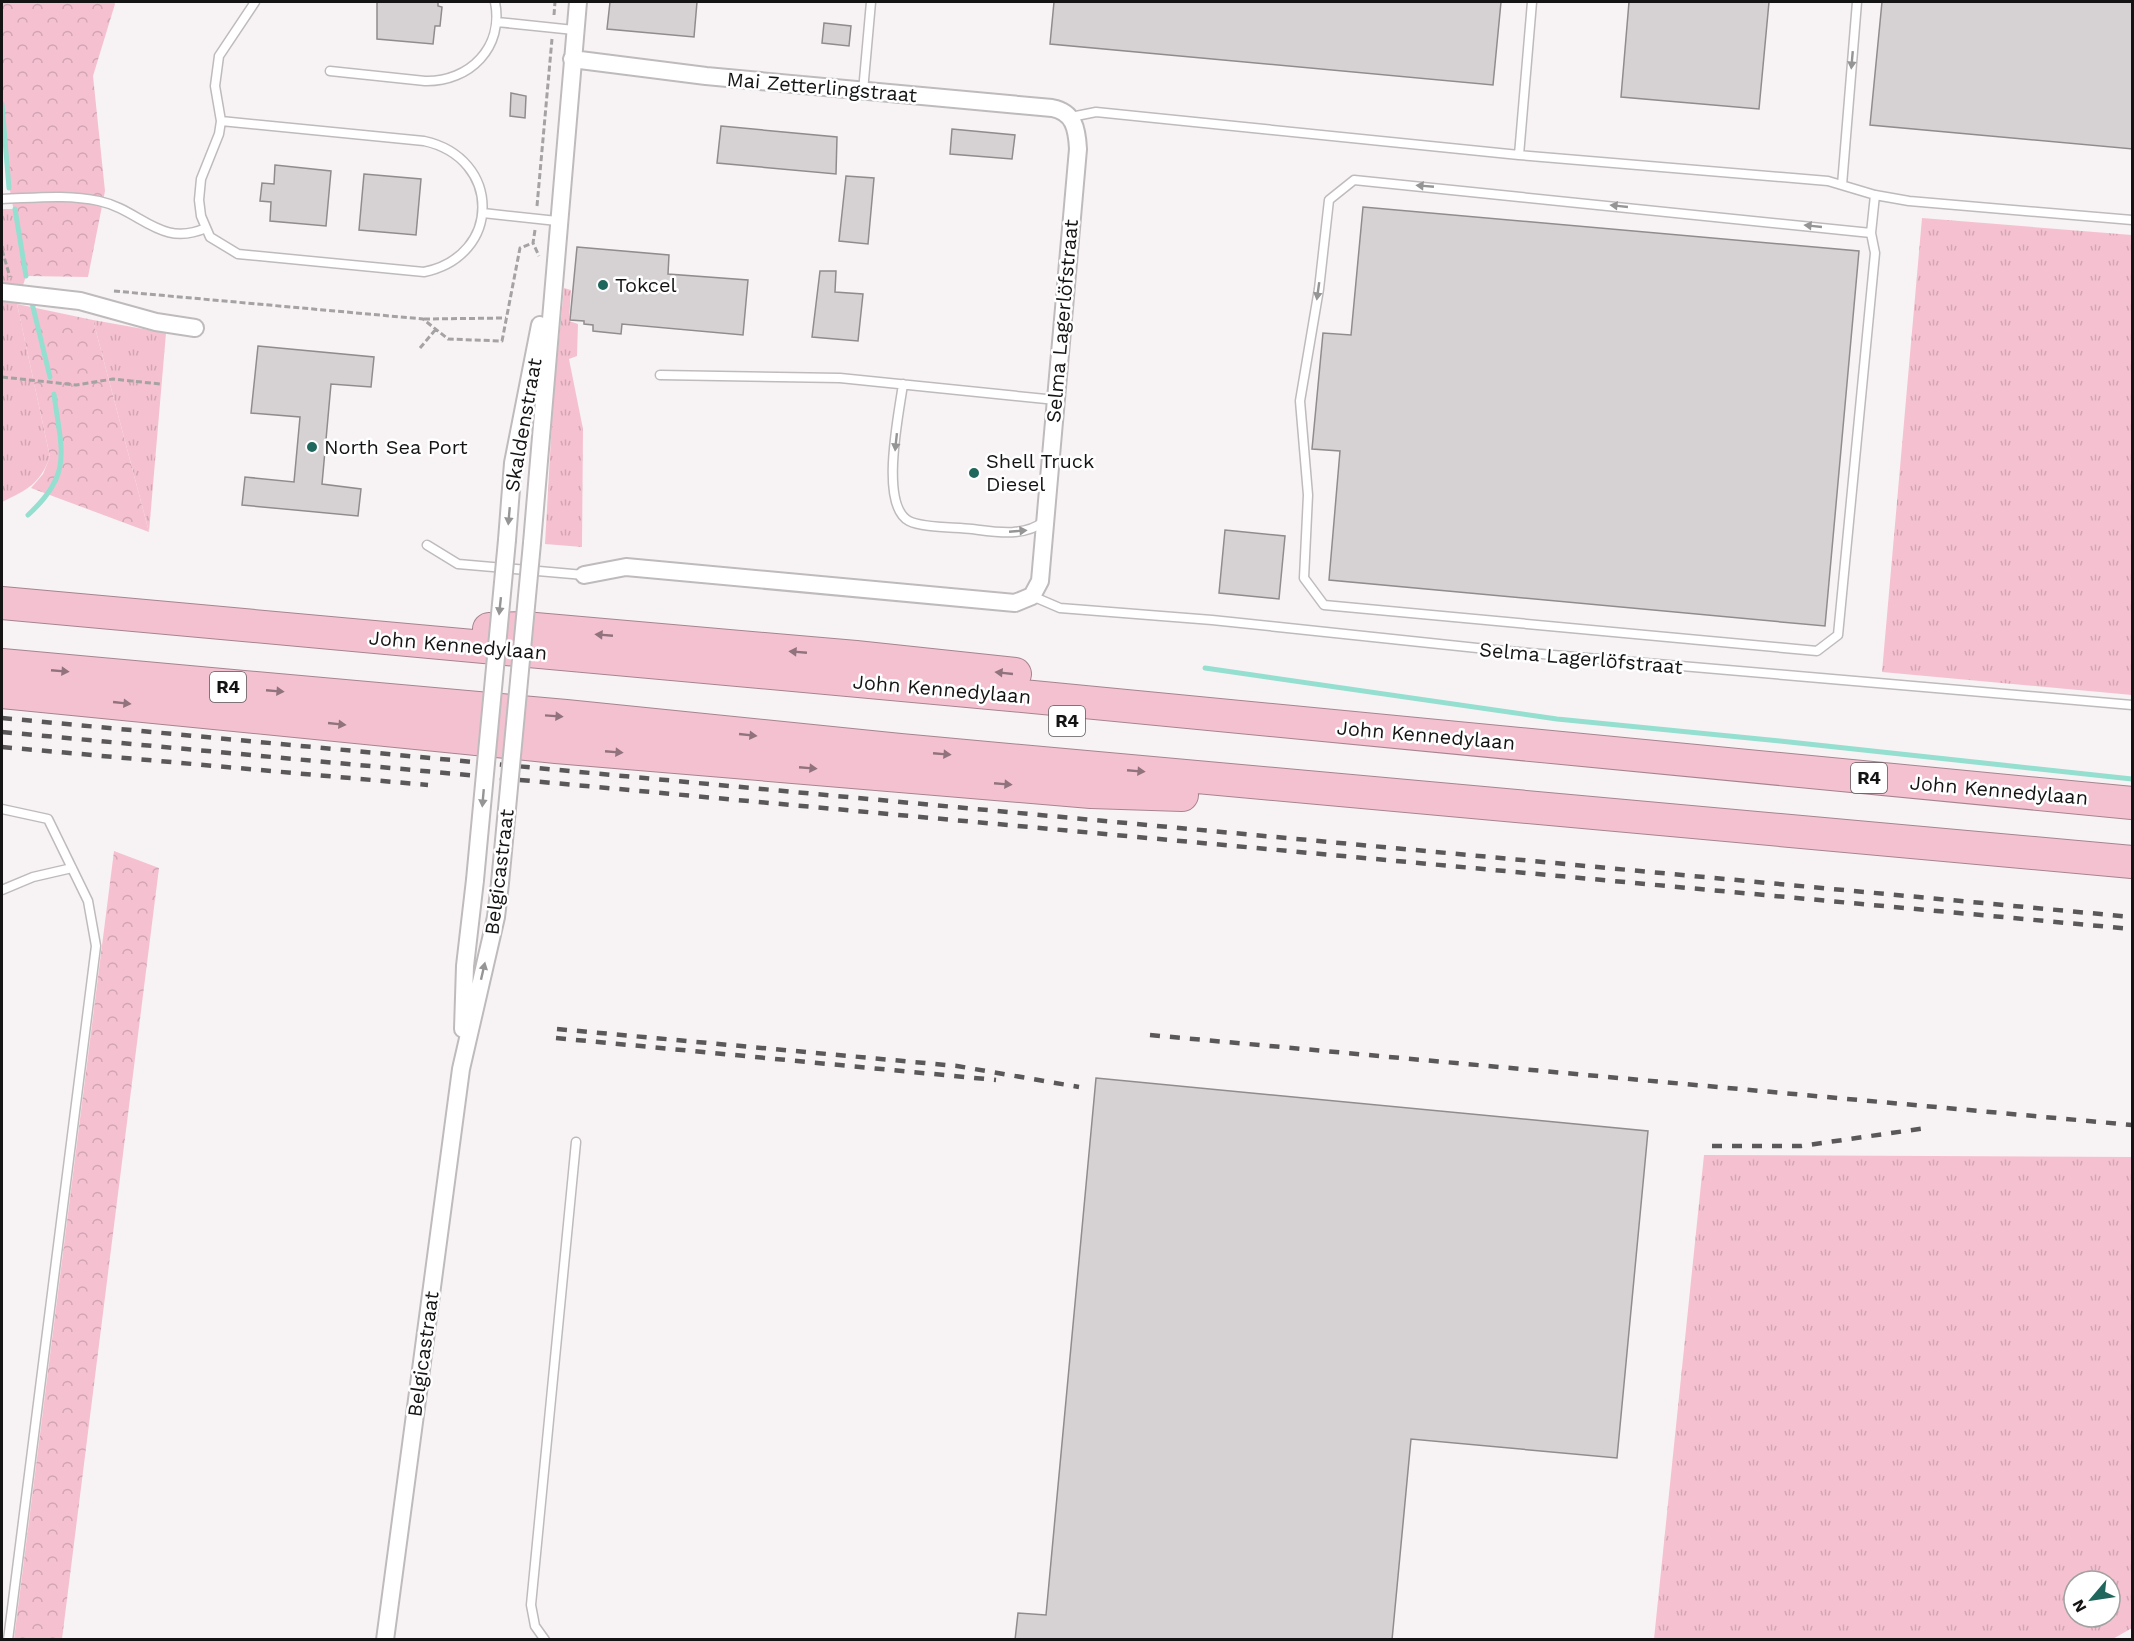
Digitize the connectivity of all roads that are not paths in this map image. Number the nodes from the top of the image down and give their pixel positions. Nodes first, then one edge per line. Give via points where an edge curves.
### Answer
1 (255, 2) edge
2 (495, 2) edge
3 (578, 2) edge
4 (871, 2) edge
5 (1532, 2) edge
6 (1857, 2) edge
7 (497, 22) junction
8 (574, 30) junction
9 (572, 59) junction
10 (330, 71) dead end
11 (863, 91) junction
12 (1071, 117) junction
13 (220, 121) junction
14 (1519, 155) junction
15 (1842, 185) junction
16 (1875, 195) junction
17 (2, 199) edge
18 (483, 213) junction
19 (2133, 220) edge
20 (557, 221) junction
21 (206, 228) junction
22 (1871, 232) junction
23 (7, 286) edge
24 (195, 328) dead end
25 (660, 375) dead end
26 (903, 384) junction
27 (1056, 400) junction
28 (1045, 520) junction
29 (427, 545) dead end
30 (584, 575) joint
31 (2, 582) edge
32 (1032, 596) junction
33 (2, 603) edge
34 (2, 621) edge
35 (501, 629) junction
36 (2, 665) edge
37 (2, 692) edge
38 (2133, 705) edge
39 (500, 742) junction
40 (1605, 752) junction
41 (1420, 797) junction
42 (2133, 803) edge
43 (2, 809) edge
44 (2133, 819) edge
45 (2133, 862) edge
46 (72, 868) junction
47 (2, 890) edge
48 (461, 1069) junction
49 (576, 1142) dead end
50 (8, 1640) edge
51 (385, 1640) edge
52 (545, 1640) edge

1 - 13 lane via 219,56 214,86
2 - 7 lane
3 - 8 street, Skaldenstraat
4 - 11 lane
5 - 14 lane
6 -> 15 lane
7 - 8 lane
7 - 10 lane via 482,58 451,79 425,81
8 - 9 street, Skaldenstraat
9 - 11 street, Mai Zetterlingstraat
9 - 20 street, Skaldenstraat
11 - 12 street, Mai Zetterlingstraat via 1052,108
12 - 14 lane via 1096,112
12 - 27 street, Selma Lagerlöfstraat via 1078,149
13 - 18 lane via 436,144 468,165 480,188
13 - 21 lane via 219,134 201,179 199,200
14 - 15 lane
15 - 16 lane
16 - 19 lane
16 - 22 lane
17 - 21 lane via 79,198 125,210 170,235 192,234
18 - 20 lane
18 - 21 lane via 468,248 448,265 424,272 238,254 210,237
20 -> 35 street, Skaldenstraat, bridge via 513,463
20 - 35 street, Skaldenstraat, bridge via 532,543
22 -> 22 lane via 1354,180 1329,200 1300,401 1308,495 1304,578 1324,605 1817,651 1838,635 1875,253
23 - 24 street
25 - 26 lane via 840,378
26 - 27 lane
26 -> 28 lane via 892,490 898,513 910,522 994,531 1021,532
27 - 28 street, Selma Lagerlöfstraat
28 - 32 street, Selma Lagerlöfstraat via 1040,581
29 - 30 lane via 459,564
30 - 32 street via 626,567 1015,603
31 - 35 highway
32 - 38 lane, Selma Lagerlöfstraat via 1060,608
33 - 40 highway, John Kennedylaan / R4
34 - 44 highway, John Kennedylaan / R4
35 - 39 street, bridge
35 - 39 street, bridge
40 -> 35 highway via 1104,684 856,657
36 -> 41 highway, R4
37 -> 39 highway
39 -> 41 highway, R4 via 1091,792 1266,798
39 -> 48 street, Belgicastraat, bridge via 475,880 465,966
48 -> 39 street, Belgicastraat, bridge via 500,883
40 - 42 highway, John Kennedylaan / R4
41 - 45 highway, R4
43 - 46 lane via 48,819
46 - 47 lane via 33,877
46 - 50 lane via 88,901 96,946
48 - 51 street, Belgicastraat
49 - 52 lane via 531,1605 535,1626

